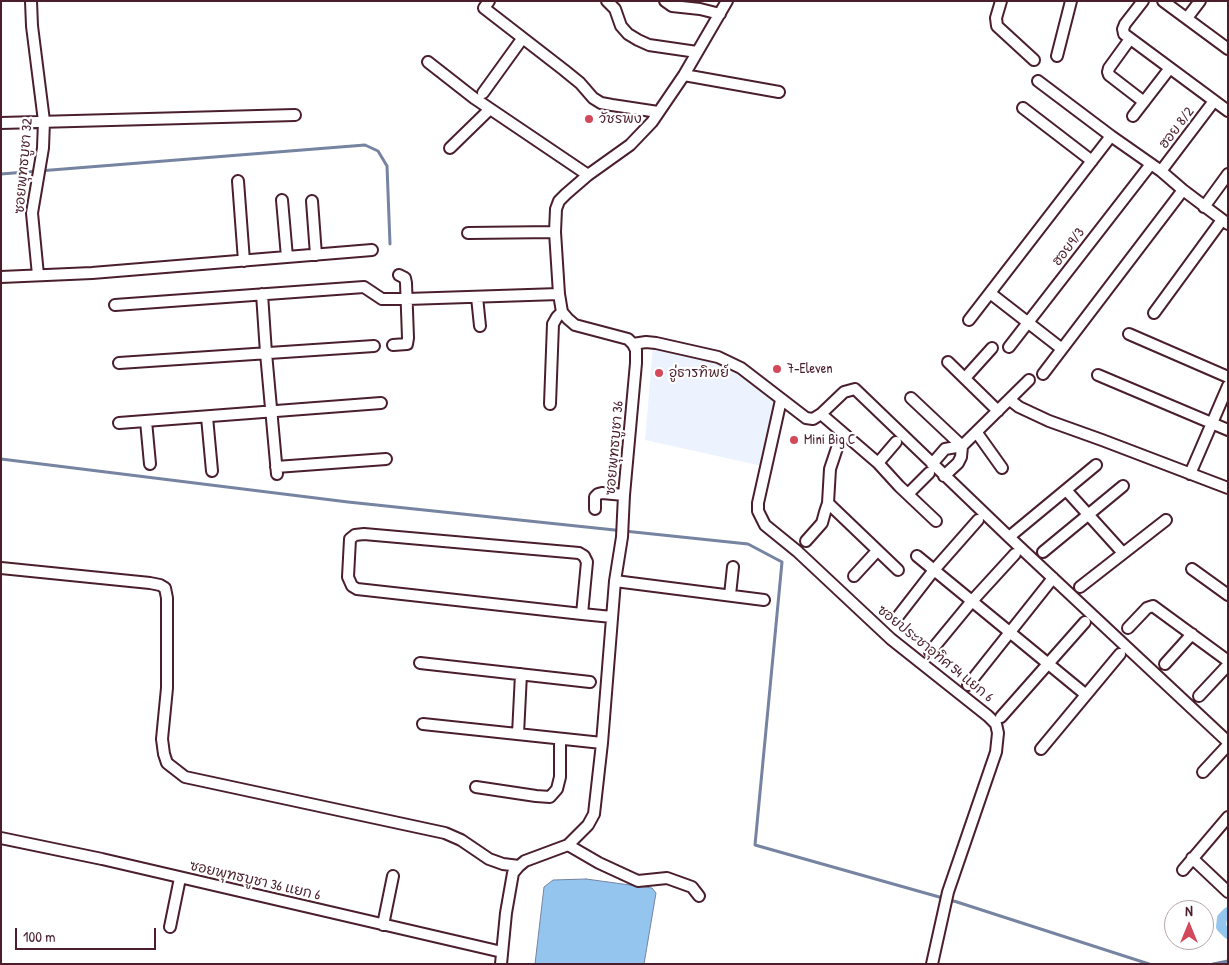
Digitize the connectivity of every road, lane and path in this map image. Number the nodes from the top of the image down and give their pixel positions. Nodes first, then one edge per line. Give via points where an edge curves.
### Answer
1 (31, 1) edge
2 (489, 1) edge
3 (607, 1) edge
4 (665, 1) edge
5 (727, 1) edge
6 (1001, 1) edge
7 (1072, 1) edge
8 (1143, 1) edge
9 (1164, 1) edge
10 (1200, 1) edge
11 (720, 14) junction
12 (1187, 18) junction
13 (522, 38) junction
14 (1130, 39) junction
15 (1226, 44) edge
16 (697, 52) junction
17 (1057, 56) dead end
18 (1034, 60) dead end
19 (428, 62) dead end
20 (1170, 68) junction
21 (684, 75) junction
22 (1038, 81) dead end
23 (779, 92) dead end
24 (483, 93) dead end
25 (1214, 101) junction
26 (1144, 102) junction
27 (1024, 108) dead end
28 (490, 109) junction
29 (1228, 111) edge
30 (658, 112) junction
31 (296, 115) dead end
32 (1133, 116) dead end
33 (44, 120) junction
34 (1, 123) edge
35 (1111, 136) junction
36 (450, 148) dead end
37 (1092, 161) junction
38 (1151, 164) junction
39 (1161, 171) junction
40 (1228, 174) edge
41 (588, 175) junction
42 (238, 181) dead end
43 (1182, 190) junction
44 (282, 200) dead end
45 (312, 202) dead end
46 (1204, 207) junction
47 (1225, 222) edge
48 (555, 232) junction
49 (468, 233) dead end
50 (372, 250) dead end
51 (316, 255) junction
52 (287, 257) junction
53 (244, 261) junction
54 (38, 275) junction
55 (400, 275) dead end
56 (1, 277) edge
57 (990, 293) junction
58 (262, 294) junction
59 (558, 294) junction
60 (477, 297) junction
61 (407, 299) junction
62 (115, 305) dead end
63 (562, 312) junction
64 (1154, 312) dead end
65 (969, 320) dead end
66 (1027, 322) junction
67 (480, 326) dead end
68 (1129, 334) dead end
69 (633, 344) junction
70 (393, 345) dead end
71 (374, 346) dead end
72 (1009, 347) dead end
73 (992, 348) dead end
74 (1062, 349) junction
75 (266, 353) junction
76 (948, 362) dead end
77 (119, 364) dead end
78 (1043, 374) dead end
79 (1098, 375) dead end
80 (1228, 377) edge
81 (965, 378) junction
82 (1029, 380) dead end
83 (1228, 386) edge
84 (910, 398) dead end
85 (781, 400) junction
86 (1010, 400) junction
87 (381, 403) dead end
88 (550, 404) dead end
89 (998, 410) junction
90 (271, 412) junction
91 (821, 414) junction
92 (207, 417) junction
93 (146, 421) junction
94 (119, 423) dead end
95 (1212, 423) junction
96 (1228, 430) edge
97 (842, 433) junction
98 (976, 433) junction
99 (896, 442) dead end
100 (962, 446) junction
101 (386, 459) dead end
102 (878, 463) junction
103 (150, 464) dead end
104 (1096, 465) dead end
105 (931, 468) junction
106 (1002, 468) dead end
107 (212, 471) dead end
108 (1190, 474) junction
109 (944, 476) junction
110 (1123, 486) dead end
111 (1228, 488) edge
112 (1066, 490) junction
113 (908, 494) junction
114 (624, 495) junction
115 (828, 503) junction
116 (594, 509) dead end
117 (1088, 514) junction
118 (936, 520) dead end
119 (978, 520) dead end
120 (1166, 520) dead end
121 (1009, 537) junction
122 (806, 541) dead end
123 (877, 551) junction
124 (1043, 552) dead end
125 (1122, 553) junction
126 (1015, 554) dead end
127 (918, 556) dead end
128 (733, 567) dead end
129 (1, 568) edge
130 (1192, 569) dead end
131 (898, 570) dead end
132 (934, 570) junction
133 (854, 576) dead end
134 (1053, 578) junction
135 (615, 581) junction
136 (1080, 587) dead end
137 (730, 594) junction
138 (1228, 595) edge
139 (764, 600) dead end
140 (972, 601) junction
141 (582, 614) junction
142 (612, 617) junction
143 (896, 619) dead end
144 (1085, 622) dead end
145 (1128, 628) dead end
146 (1010, 632) junction
147 (1192, 634) junction
148 (930, 652) dead end
149 (1120, 654) dead end
150 (1228, 661) edge
151 (420, 663) dead end
152 (1047, 663) junction
153 (1165, 664) dead end
154 (1228, 665) edge
155 (521, 674) junction
156 (590, 682) dead end
157 (968, 685) dead end
158 (1085, 694) junction
159 (1199, 696) dead end
160 (1001, 717) dead end
161 (423, 724) dead end
162 (518, 734) junction
163 (560, 739) junction
164 (602, 743) junction
165 (1228, 744) edge
166 (1041, 749) dead end
167 (1203, 772) dead end
168 (476, 787) dead end
169 (1226, 823) edge
170 (1, 838) edge
171 (568, 845) junction
172 (1192, 858) junction
173 (519, 866) junction
174 (1182, 870) dead end
175 (392, 876) dead end
176 (180, 878) junction
177 (1228, 892) edge
178 (699, 896) dead end
179 (383, 925) junction
180 (170, 927) dead end
181 (502, 952) junction
182 (500, 964) edge
183 (932, 964) edge

1 - 33 street, ซอยพุทธบูชา 32
2 - 13 street via 484,8
3 - 16 street via 615,8 621,26 638,40 650,45
4 - 11 street via 672,6 700,8
5 - 11 street
6 - 18 street via 997,26
7 - 17 street
8 - 14 street via 1123,29
9 - 12 street
10 - 12 street
11 - 16 street
12 - 15 street
13 - 24 street
13 - 30 street via 564,70 593,98
14 - 20 street
14 - 26 street via 1108,72
16 - 21 street
19 - 28 street
20 - 25 street
20 - 26 street
21 - 23 street
21 - 30 street
22 - 35 street
25 - 29 street
25 - 39 street, ฮอย 8/2
26 - 32 street
27 - 37 street
28 - 36 street
28 - 41 street
30 - 41 street via 630,145
31 - 33 street
33 - 34 street
33 - 54 street, ซอยพุทธบูชา 32 via 43,148 32,213
35 - 37 street
35 - 38 street
37 - 57 street
38 - 39 street
38 - 66 street, ฮอย9/3
39 - 43 street
40 - 46 street
41 - 48 street via 559,201
42 - 53 street
43 - 46 street
43 - 74 street
44 - 52 street
45 - 51 street
46 - 47 street
47 - 64 street
48 - 49 street
48 - 59 street
50 - 51 street
51 - 52 street
52 - 53 street
53 - 54 street
54 - 56 street
55 - 61 street via 405,278
57 - 65 street
57 - 66 street
58 - 61 street via 364,287 382,299
58 - 62 street
58 - 75 street
59 - 60 street
59 - 63 street
60 - 61 street
60 - 67 street
61 - 70 street via 407,344
63 - 69 street via 575,325 620,336
63 - 88 street via 552,324
66 - 72 street, ฮอย9/3
66 - 74 street
68 - 80 street
69 - 85 street via 646,342 718,357 736,365
69 - 114 street, ซอยพุทธบูชา 36 via 636,363
71 - 75 street
73 - 81 street
74 - 78 street
75 - 77 street
75 - 90 street
76 - 81 street
79 - 95 street
81 - 89 street
82 - 86 street
83 - 95 street
84 - 100 street
85 - 91 street via 806,418 813,419
85 - 183 street, ซอยประชาอุทิศ 54 แยก 6 via 758,503 765,525 891,639 996,724 996,752 948,892
86 - 89 street
86 - 108 street via 1049,421
87 - 90 street
89 - 98 street
90 - 92 street
90 - 101 street via 277,471
91 - 97 street
91 - 105 street via 844,392 855,389
92 - 93 street
92 - 107 street
93 - 94 street
93 - 103 street
95 - 96 street
95 - 108 street
97 - 102 street
97 - 115 street via 830,469
98 - 100 street
98 - 106 street
99 - 102 street
100 - 105 street via 945,450
100 - 109 street via 958,463
102 - 113 street
104 - 112 street
105 - 109 street
105 - 113 street
108 - 111 street
109 - 121 street
110 - 117 street
112 - 117 street
112 - 121 street
113 - 118 street
114 - 116 street via 598,494
114 - 135 street, ซอยพุทธบูชา 36
115 - 122 street via 822,522
115 - 123 street
117 - 124 street
117 - 125 street
119 - 132 street
120 - 125 street
121 - 134 street
123 - 131 street
123 - 133 street
125 - 136 street
126 - 140 street
127 - 132 street
128 - 137 street
129 - 173 street via 150,583 165,588 167,688 162,739 167,764 185,777 445,833 489,859
130 - 138 street
132 - 140 street
132 - 143 street
134 - 146 street
134 - 165 street
135 - 137 street
135 - 142 street, ซอยพุทธบูชา 36
137 - 139 street
140 - 146 street
140 - 148 street
141 - 141 street via 357,589 348,578 350,540 355,535 364,534 579,553 587,562
141 - 142 street
142 - 164 street, ซอยพุทธบูชา 36
144 - 152 street
145 - 147 street via 1153,606
146 - 152 street
146 - 157 street
147 - 150 street
147 - 153 street
149 - 158 street
151 - 155 street
152 - 158 street
152 - 160 street
154 - 159 street
155 - 156 street
155 - 162 street
158 - 166 street
161 - 162 street
162 - 163 street
163 - 164 street
163 - 168 street via 560,777 557,789 550,796
164 - 171 street, ซอยพุทธบูชา 36 via 594,814
165 - 167 street
169 - 172 street
170 - 176 street, ซอยพุทธบูชา 36 แยก 6
171 - 173 street, ซอยพุทธบูชา 36
171 - 178 street via 638,881 667,878 692,887
172 - 174 street
172 - 177 street
173 - 181 street via 511,881
175 - 179 street
176 - 179 street, ซอยพุทธบูชา 36 แยก 6
176 - 180 street
179 - 181 street, ซอยพุทธบูชา 36 แยก 6
181 - 182 street

